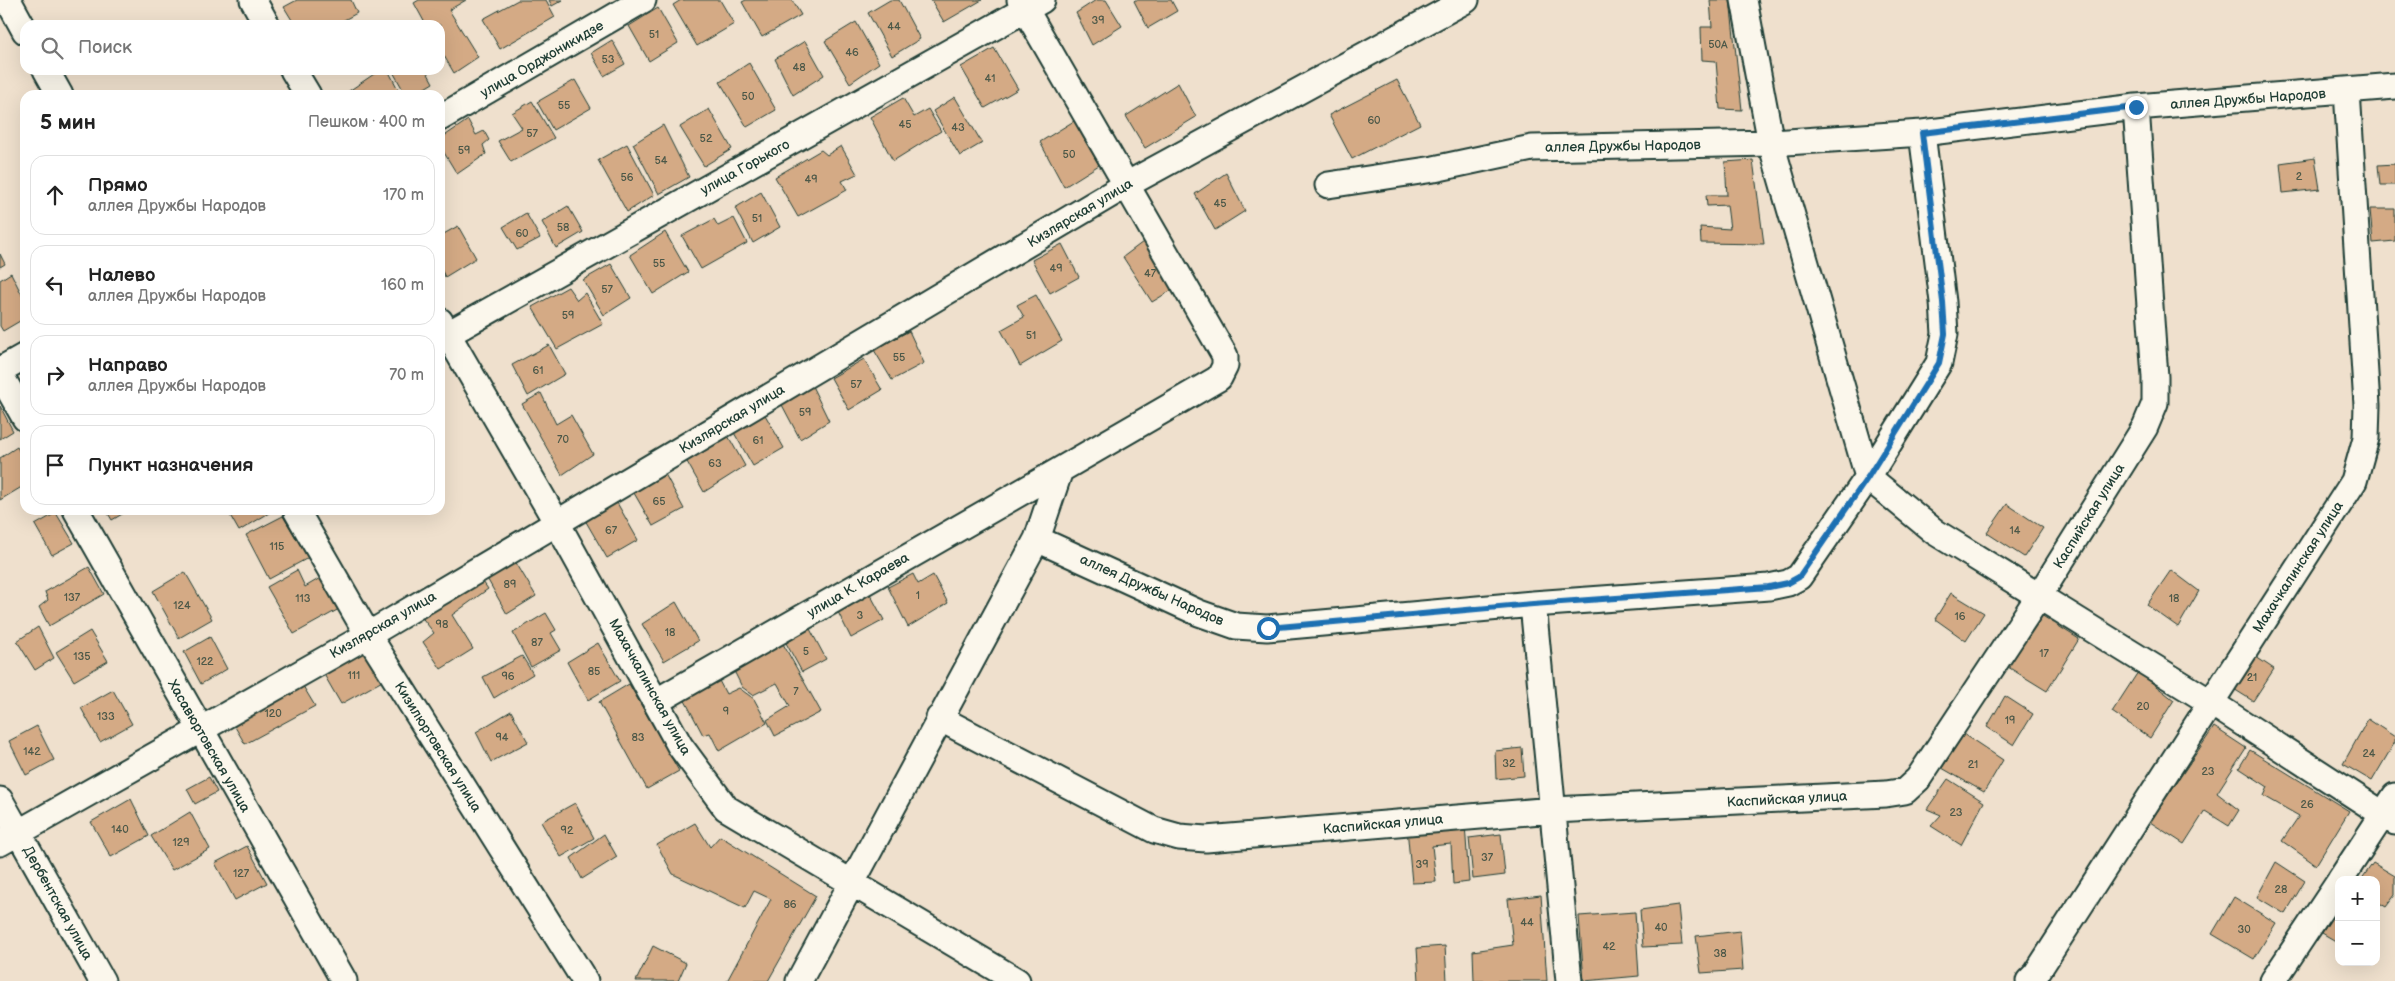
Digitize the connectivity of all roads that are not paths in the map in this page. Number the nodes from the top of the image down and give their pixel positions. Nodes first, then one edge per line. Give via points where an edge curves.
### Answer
1 (8, 0) edge
2 (252, 0) edge
3 (643, 0) edge
4 (1466, 0) edge
5 (1744, 0) edge
6 (1029, 3) edge
7 (264, 20) edge
8 (20, 22) edge
9 (49, 75) edge
10 (296, 75) edge
11 (2395, 86) edge
12 (57, 90) edge
13 (305, 90) edge
14 (2347, 91) junction
15 (2136, 107) junction
16 (445, 115) edge
17 (1922, 133) junction
18 (1772, 143) junction
19 (1128, 184) junction
20 (1328, 185) dead end
21 (445, 327) edge
22 (445, 330) edge
23 (20, 359) edge
24 (0, 372) edge
25 (20, 409) edge
26 (1060, 470) junction
27 (1868, 477) junction
28 (79, 515) edge
29 (299, 515) edge
30 (557, 523) junction
31 (1037, 538) junction
32 (2039, 596) junction
33 (1533, 604) junction
34 (368, 635) junction
35 (657, 701) junction
36 (2210, 702) junction
37 (939, 718) junction
38 (199, 729) junction
39 (0, 800) edge
40 (1553, 810) junction
41 (2391, 811) edge
42 (9, 837) edge
43 (2343, 876) edge
44 (852, 882) junction
45 (2335, 887) edge
46 (102, 981) edge
47 (344, 981) edge
48 (585, 981) edge
49 (799, 981) edge
50 (1017, 981) edge
51 (1569, 981) edge
52 (2029, 981) edge
53 (2273, 981) edge

1 - 8 street
2 - 7 street
3 - 16 street, улица Орджоникидзе
4 - 19 street, Кизлярская улица
5 - 18 street
6 - 19 street, улица К. Караева
6 - 21 street, улица Горького
9 - 12 street
10 - 13 street
11 - 14 street, аллея Дружбы Народов
14 - 15 street, аллея Дружбы Народов
14 - 36 street, Махачкалинская улица via 2368,405 2366,438 2354,481
15 - 17 street, аллея Дружбы Народов
15 - 32 street, Каспийская улица via 2155,403 2145,427
17 - 18 street, аллея Дружбы Народов
17 - 27 street, аллея Дружбы Народов via 1945,334 1939,363
18 - 20 street, аллея Дружбы Народов via 1532,148 1434,169
18 - 27 street
19 - 26 street, улица К. Караева via 1226,356 1226,366 1219,378
19 - 30 street, Кизлярская улица
22 - 30 street, Махачкалинская улица
23 - 24 street
24 - 25 street
26 - 31 street
26 - 35 street, улица К. Караева
27 - 32 street via 1935,532
27 - 33 street, аллея Дружбы Народов via 1799,577 1788,583
28 - 38 street, Хасавюртовская улица
29 - 34 street, Кизилюртовская улица
30 - 34 street, Кизлярская улица
30 - 35 street, Махачкалинская улица
31 - 33 street, аллея Дружбы Народов via 1236,626 1268,628
31 - 37 street
32 - 36 street
32 - 40 street, Каспийская улица via 1918,779 1905,791
33 - 40 street
34 - 38 street, Кизлярская улица
34 - 48 street, Кизилюртовская улица
35 - 44 street, Махачкалинская улица via 680,746 726,808
36 - 41 street
36 - 52 street, Махачкалинская улица
37 - 40 street, Каспийская улица via 1154,830 1179,837 1206,839
37 - 44 street
38 - 42 street, Кизлярская улица
38 - 47 street, Хасавюртовская улица
39 - 42 street, Дербентская улица
40 - 51 street
41 - 43 street
42 - 46 street, Дербентская улица
44 - 49 street
44 - 50 street, Махачкалинская улица
45 - 53 street

